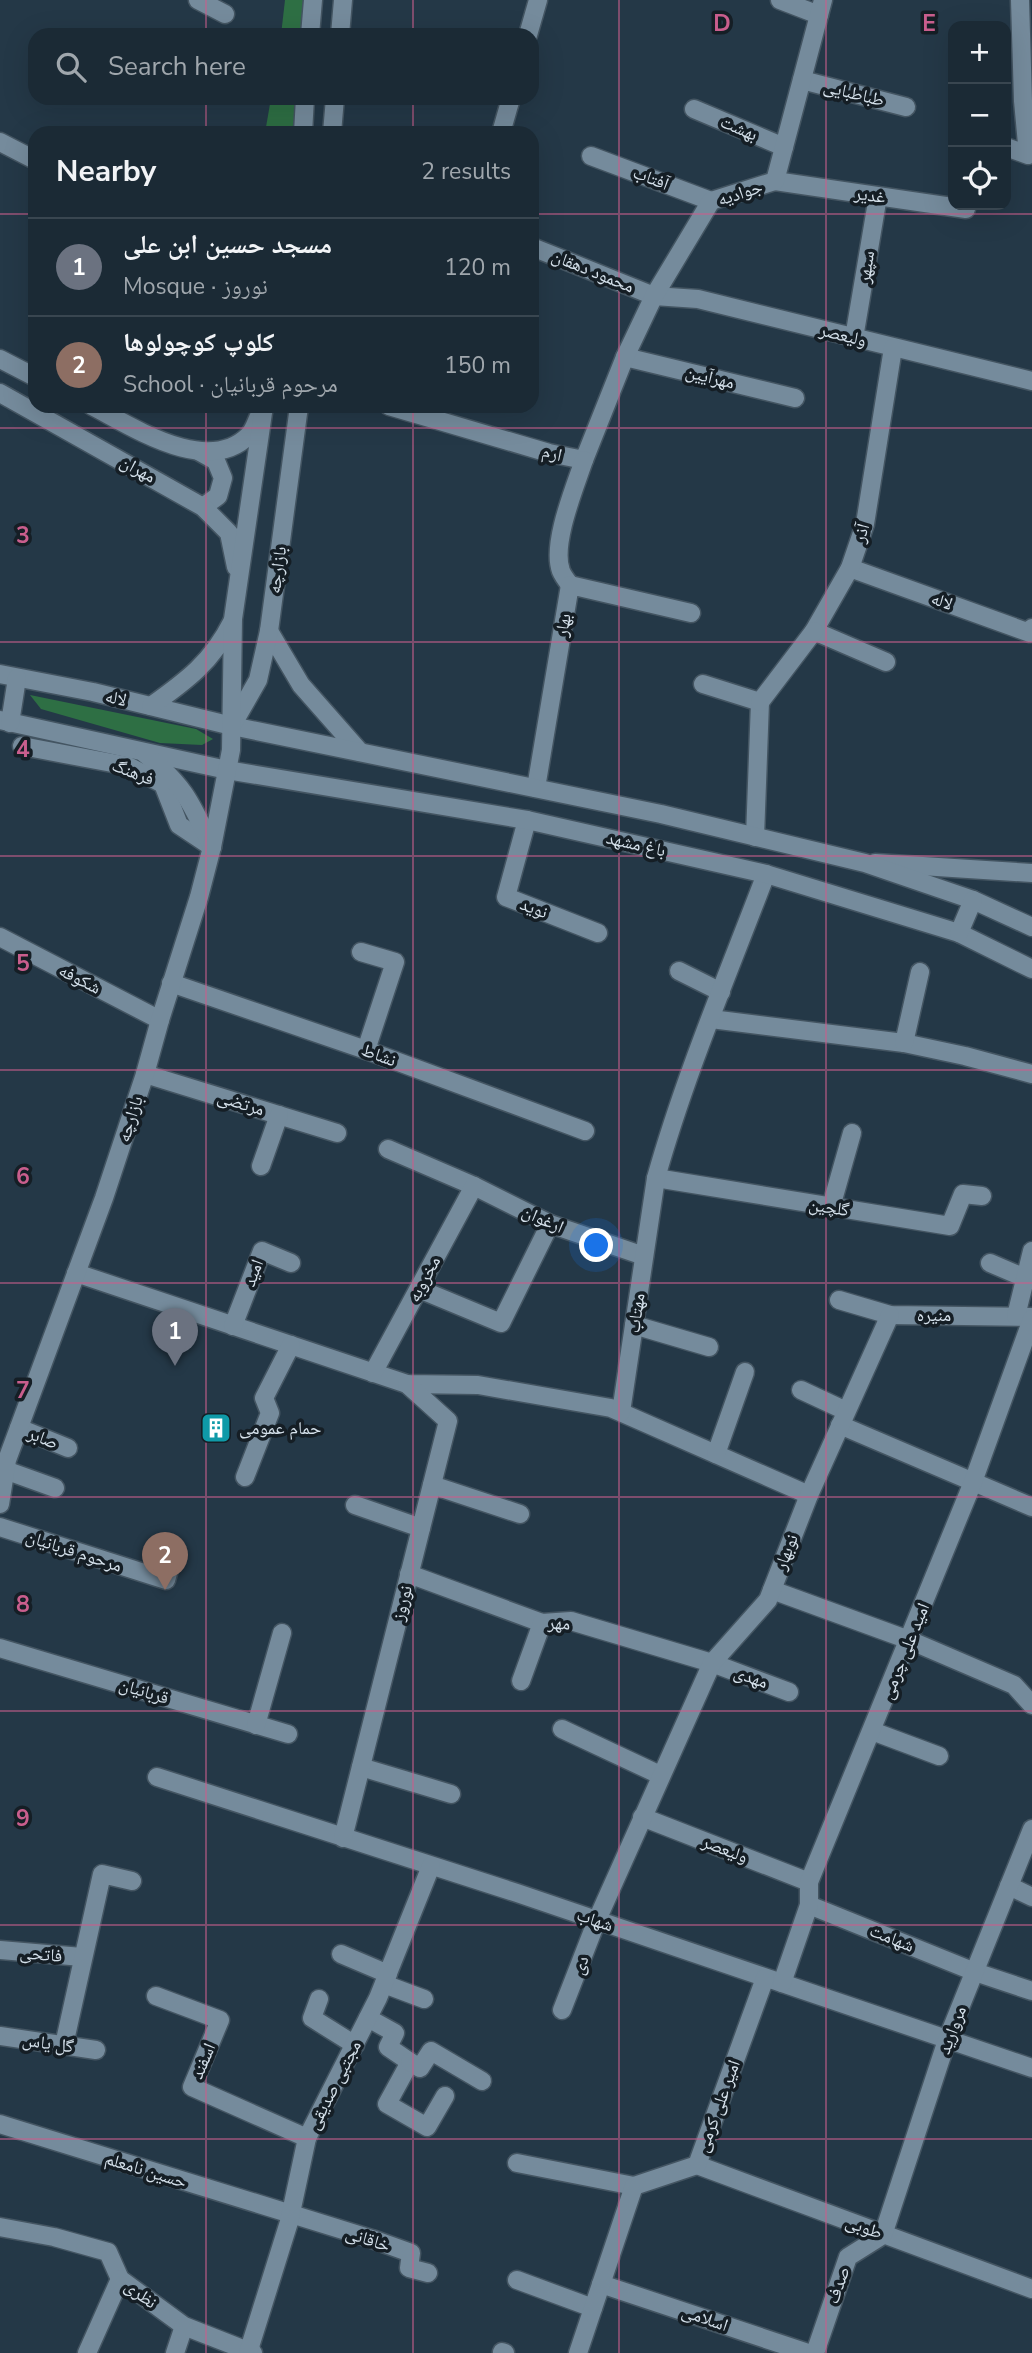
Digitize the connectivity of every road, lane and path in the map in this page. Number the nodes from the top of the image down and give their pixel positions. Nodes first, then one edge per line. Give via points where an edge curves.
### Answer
1 (198, 0) edge
2 (313, 0) edge
3 (342, 0) edge
4 (538, 0) edge
5 (780, 0) edge
6 (1020, 0) edge
7 (821, 7) edge
8 (225, 14) dead end
9 (311, 28) edge
10 (340, 28) edge
11 (530, 28) edge
12 (1014, 56) edge
13 (802, 80) junction
14 (305, 105) edge
15 (334, 105) edge
16 (509, 105) edge
17 (906, 107) dead end
18 (694, 109) dead end
19 (303, 126) edge
20 (333, 126) edge
21 (503, 126) edge
22 (0, 142) edge
23 (784, 147) junction
24 (1011, 149) edge
25 (28, 156) edge
26 (592, 156) dead end
27 (775, 181) junction
28 (878, 196) junction
29 (711, 201) junction
30 (948, 206) edge
31 (539, 250) edge
32 (654, 296) junction
33 (855, 338) junction
34 (892, 348) junction
35 (625, 357) junction
36 (0, 359) edge
37 (28, 373) edge
38 (1032, 381) edge
39 (0, 393) edge
40 (796, 398) dead end
41 (28, 409) edge
42 (36, 413) edge
43 (106, 413) edge
44 (261, 413) edge
45 (263, 413) edge
46 (298, 413) edge
47 (413, 413) edge
48 (200, 452) junction
49 (584, 460) junction
50 (203, 507) junction
51 (850, 568) junction
52 (239, 577) junction
53 (570, 585) junction
54 (691, 613) dead end
55 (233, 619) junction
56 (1032, 628) edge
57 (269, 631) junction
58 (814, 631) junction
59 (886, 662) dead end
60 (9, 676) edge
61 (703, 684) dead end
62 (760, 702) junction
63 (151, 706) junction
64 (5, 721) edge
65 (232, 726) junction
66 (22, 746) dead end
67 (142, 751) junction
68 (359, 752) junction
69 (227, 770) junction
70 (536, 788) junction
71 (527, 820) junction
72 (755, 836) junction
73 (212, 846) junction
74 (865, 863) junction
75 (1032, 873) edge
76 (766, 874) junction
77 (974, 900) junction
78 (1032, 927) edge
79 (598, 933) dead end
80 (959, 933) junction
81 (0, 937) edge
82 (361, 952) dead end
83 (1032, 969) edge
84 (679, 971) dead end
85 (920, 972) dead end
86 (171, 983) junction
87 (721, 992) junction
88 (710, 1019) junction
89 (160, 1020) junction
90 (904, 1043) junction
91 (366, 1050) junction
92 (145, 1074) junction
93 (1032, 1074) edge
94 (279, 1115) junction
95 (585, 1131) dead end
96 (337, 1133) dead end
97 (852, 1133) dead end
98 (387, 1149) dead end
99 (261, 1166) dead end
100 (656, 1178) junction
101 (474, 1186) junction
102 (982, 1196) dead end
103 (831, 1207) junction
104 (550, 1224) junction
105 (1032, 1251) edge
106 (644, 1256) junction
107 (291, 1263) dead end
108 (990, 1263) dead end
109 (76, 1273) junction
110 (1025, 1278) junction
111 (419, 1289) junction
112 (839, 1300) dead end
113 (890, 1315) junction
114 (1027, 1317) edge
115 (634, 1325) junction
116 (233, 1326) junction
117 (291, 1345) junction
118 (709, 1347) dead end
119 (745, 1372) dead end
120 (373, 1373) junction
121 (407, 1384) junction
122 (801, 1390) dead end
123 (621, 1412) junction
124 (843, 1418) junction
125 (19, 1428) junction
126 (68, 1448) dead end
127 (716, 1454) junction
128 (245, 1477) dead end
129 (3, 1479) edge
130 (974, 1482) junction
131 (432, 1485) junction
132 (55, 1488) dead end
133 (809, 1495) junction
134 (0, 1504) edge
135 (355, 1505) dead end
136 (1032, 1507) edge
137 (520, 1514) dead end
138 (0, 1527) edge
139 (421, 1528) junction
140 (172, 1559) dead end
141 (410, 1574) junction
142 (772, 1590) junction
143 (542, 1623) junction
144 (282, 1633) dead end
145 (909, 1640) junction
146 (0, 1648) edge
147 (712, 1663) junction
148 (521, 1681) dead end
149 (789, 1692) dead end
150 (1032, 1705) edge
151 (256, 1725) junction
152 (562, 1729) dead end
153 (872, 1731) junction
154 (288, 1734) dead end
155 (939, 1756) dead end
156 (361, 1766) junction
157 (660, 1775) junction
158 (157, 1777) dead end
159 (451, 1794) dead end
160 (642, 1817) junction
161 (1032, 1829) edge
162 (343, 1838) junction
163 (431, 1866) junction
164 (132, 1881) dead end
165 (809, 1882) junction
166 (1009, 1886) junction
167 (1032, 1897) edge
168 (809, 1905) junction
169 (597, 1920) junction
170 (0, 1950) edge
171 (341, 1954) dead end
172 (82, 1957) junction
173 (975, 1972) junction
174 (386, 1979) junction
175 (774, 1980) junction
176 (1032, 1991) edge
177 (156, 1996) dead end
178 (319, 1999) dead end
179 (424, 1999) dead end
180 (562, 2010) dead end
181 (368, 2018) junction
182 (0, 2036) edge
183 (947, 2040) junction
184 (64, 2045) junction
185 (355, 2045) junction
186 (96, 2050) dead end
187 (410, 2062) junction
188 (1032, 2068) edge
189 (482, 2081) dead end
190 (445, 2096) dead end
191 (0, 2124) edge
192 (307, 2138) junction
193 (517, 2163) dead end
194 (697, 2165) junction
195 (634, 2186) junction
196 (291, 2215) junction
197 (0, 2227) edge
198 (883, 2235) junction
199 (428, 2273) dead end
200 (120, 2278) junction
201 (517, 2280) dead end
202 (601, 2284) junction
203 (1032, 2289) edge
204 (593, 2308) junction
205 (184, 2326) junction
206 (86, 2353) edge
207 (174, 2353) edge
208 (250, 2353) edge
209 (580, 2353) edge
210 (808, 2353) edge
211 (815, 2353) edge

1 - 8 street
2 - 9 street
3 - 10 street
4 - 11 street
5 - 7 street
6 - 12 street
7 - 13 street, جوادیه
12 - 24 street via 1028,155
13 - 17 street, طباطبایی
13 - 23 street, جوادیه
14 - 19 street
15 - 20 street
16 - 21 street
18 - 23 street, بهشت
22 - 25 street
23 - 27 street, جوادیه
26 - 29 street, آفتاب
27 - 28 street, غدیر
27 - 29 street, جوادیه
28 - 30 street, غدیر
28 - 33 street, سپهر
29 - 32 street, جوادیه
31 - 32 street, محمود دهقان
32 - 33 street, ولیعصر via 698,299
32 - 35 street, ارم
33 - 34 street, ولیعصر
34 - 38 street, ولیعصر
34 - 51 street, آذر via 865,524
35 - 40 street, مهرآیین
35 - 49 street, ارم
36 - 37 street
39 - 41 street, مهران
42 - 50 street, مهران
43 - 48 street, مهران via 162,442
44 - 48 street, مهران via 251,434 230,449
45 - 52 street, بازارچه
46 - 57 street, بازارچه
47 - 49 street, ارم
48 - 50 street via 216,461 223,478 218,496
49 - 53 street via 564,521 558,557 561,573
50 - 52 street, مهران via 229,533
51 - 56 street, لاله via 1030,633
51 - 58 street, آذر
52 - 55 street, بازارچه
53 - 54 street
53 - 70 street, بهار
55 - 63 street via 222,642 199,670
55 - 65 street, بازارچه
57 - 65 street, بازارچه via 258,680
57 - 68 street via 300,685
58 - 59 street
58 - 62 street, آذر
60 - 63 street, لاله
60 - 64 street
61 - 62 street
62 - 72 street
63 - 65 street, لاله
64 - 67 street
65 - 68 street, باغ مشهد
65 - 69 street, بازارچه
66 - 73 street, فرهنگ via 128,766 163,783 180,825
67 - 69 street
67 - 73 street via 190,798
68 - 70 street, باغ مشهد
69 - 71 street, باغ مشهد
69 - 73 street, بازارچه
70 - 72 street, باغ مشهد
71 - 76 street, باغ مشهد
71 - 79 street, نوید via 506,897
72 - 74 street, باغ مشهد
73 - 86 street, بازارچه
74 - 75 street
74 - 77 street, باغ مشهد
76 - 80 street, باغ مشهد
76 - 87 street, مهتاب
77 - 78 street, باغ مشهد
77 - 80 street
80 - 83 street, باغ مشهد
81 - 89 street, شکوفه
82 - 91 street via 395,962
84 - 87 street
85 - 90 street
86 - 89 street, بازارچه
86 - 91 street, نشاط
87 - 88 street, مهتاب
88 - 90 street
88 - 100 street, مهتاب
89 - 92 street, بازارچه
90 - 93 street
91 - 95 street, نشاط
92 - 94 street, مرتضی
92 - 109 street, بازارچه
94 - 96 street, مرتضی
94 - 99 street
97 - 103 street
98 - 101 street, ارغوان
100 - 103 street, گلچین
100 - 106 street, مهتاب
101 - 104 street, ارغوان
101 - 111 street, مخروبه
102 - 103 street, گلچین via 963,1194 950,1226
104 - 106 street, ارغوان
104 - 111 street via 502,1323
105 - 110 street
106 - 115 street, مهتاب
107 - 116 street, امید via 262,1251
108 - 110 street
109 - 116 street, نوروز
109 - 125 street, بازارچه
110 - 114 street
111 - 120 street, مخروبه
112 - 113 street, منیره
113 - 114 street, منیره
113 - 124 street, نوبهار
114 - 130 street, امید علی چرمی
115 - 118 street
115 - 123 street, مهتاب
116 - 117 street, نوروز
117 - 120 street, نوروز
117 - 128 street via 264,1398 270,1413
119 - 127 street
120 - 121 street, نوروز
121 - 123 street, نوروز via 478,1385
121 - 131 street, نوروز via 447,1422
122 - 124 street
123 - 127 street
124 - 130 street
124 - 133 street, نوبهار
125 - 126 street, صابر
125 - 129 street, بازارچه
127 - 133 street
129 - 132 street
129 - 134 street, بازارچه
130 - 136 street
130 - 145 street, امید علی چرمی
131 - 137 street
131 - 139 street, نوروز
133 - 142 street, نوبهار
135 - 139 street
138 - 140 street, مرحوم قربانیان via 166,1580
139 - 141 street, نوروز
141 - 143 street, مهر
141 - 156 street, نوروز
142 - 145 street
142 - 147 street, نوبهار
143 - 147 street, مهر via 571,1621
143 - 148 street
144 - 151 street
145 - 150 street via 1014,1685
145 - 153 street, امید علی چرمی
146 - 151 street, قربانیان
147 - 149 street, مهدی
147 - 157 street, نوبهار
151 - 154 street, قربانیان
152 - 157 street
153 - 155 street
153 - 165 street, امید علی چرمی
156 - 159 street
156 - 162 street, نوروز
157 - 160 street, نوبهار
158 - 162 street, شهاب
160 - 165 street, ولیعصر
160 - 169 street, نوبهار
161 - 166 street, مروارید
162 - 163 street, شهاب
163 - 169 street, شهاب
163 - 174 street, مجتبی صدیقی
164 - 172 street via 102,1874
165 - 168 street, امید علی چرمی
166 - 167 street
166 - 173 street, مروارید
168 - 173 street, شهامت
168 - 175 street, امید علی چرمی
169 - 175 street, شهاب
169 - 180 street, دی
170 - 172 street, فاتحی
171 - 174 street
172 - 184 street
173 - 176 street, شهامت
173 - 183 street, مروارید
174 - 179 street
174 - 181 street, مجتبی صدیقی
175 - 183 street, شهاب
175 - 194 street, امیر علی کرمی
177 - 192 street, اسفند via 220,2020 192,2087
178 - 185 street via 312,2018
181 - 185 street, مجتبی صدیقی
181 - 187 street via 395,2033 387,2047
182 - 184 street, گل یاس
183 - 188 street, شهاب
183 - 198 street, مروارید
184 - 186 street, گل یاس
185 - 192 street, مجتبی صدیقی
187 - 189 street via 420,2068 431,2051
187 - 190 street via 387,2104 427,2127
191 - 196 street, حسین نامعلم
192 - 196 street, مجتبی صدیقی
193 - 195 street
194 - 195 street, امیر علی کرمی
194 - 198 street, طوبی
195 - 202 street
196 - 199 street, خاقانی via 411,2253 409,2268
196 - 208 street, مجتبی صدیقی
197 - 200 street, نظری via 108,2252
198 - 203 street, طوبی
198 - 211 street, صدف via 848,2257
200 - 205 street, نظری
200 - 206 street
201 - 204 street
202 - 204 street
202 - 210 street, اسلامی
204 - 209 street
205 - 207 street
205 - 208 street, نظری

